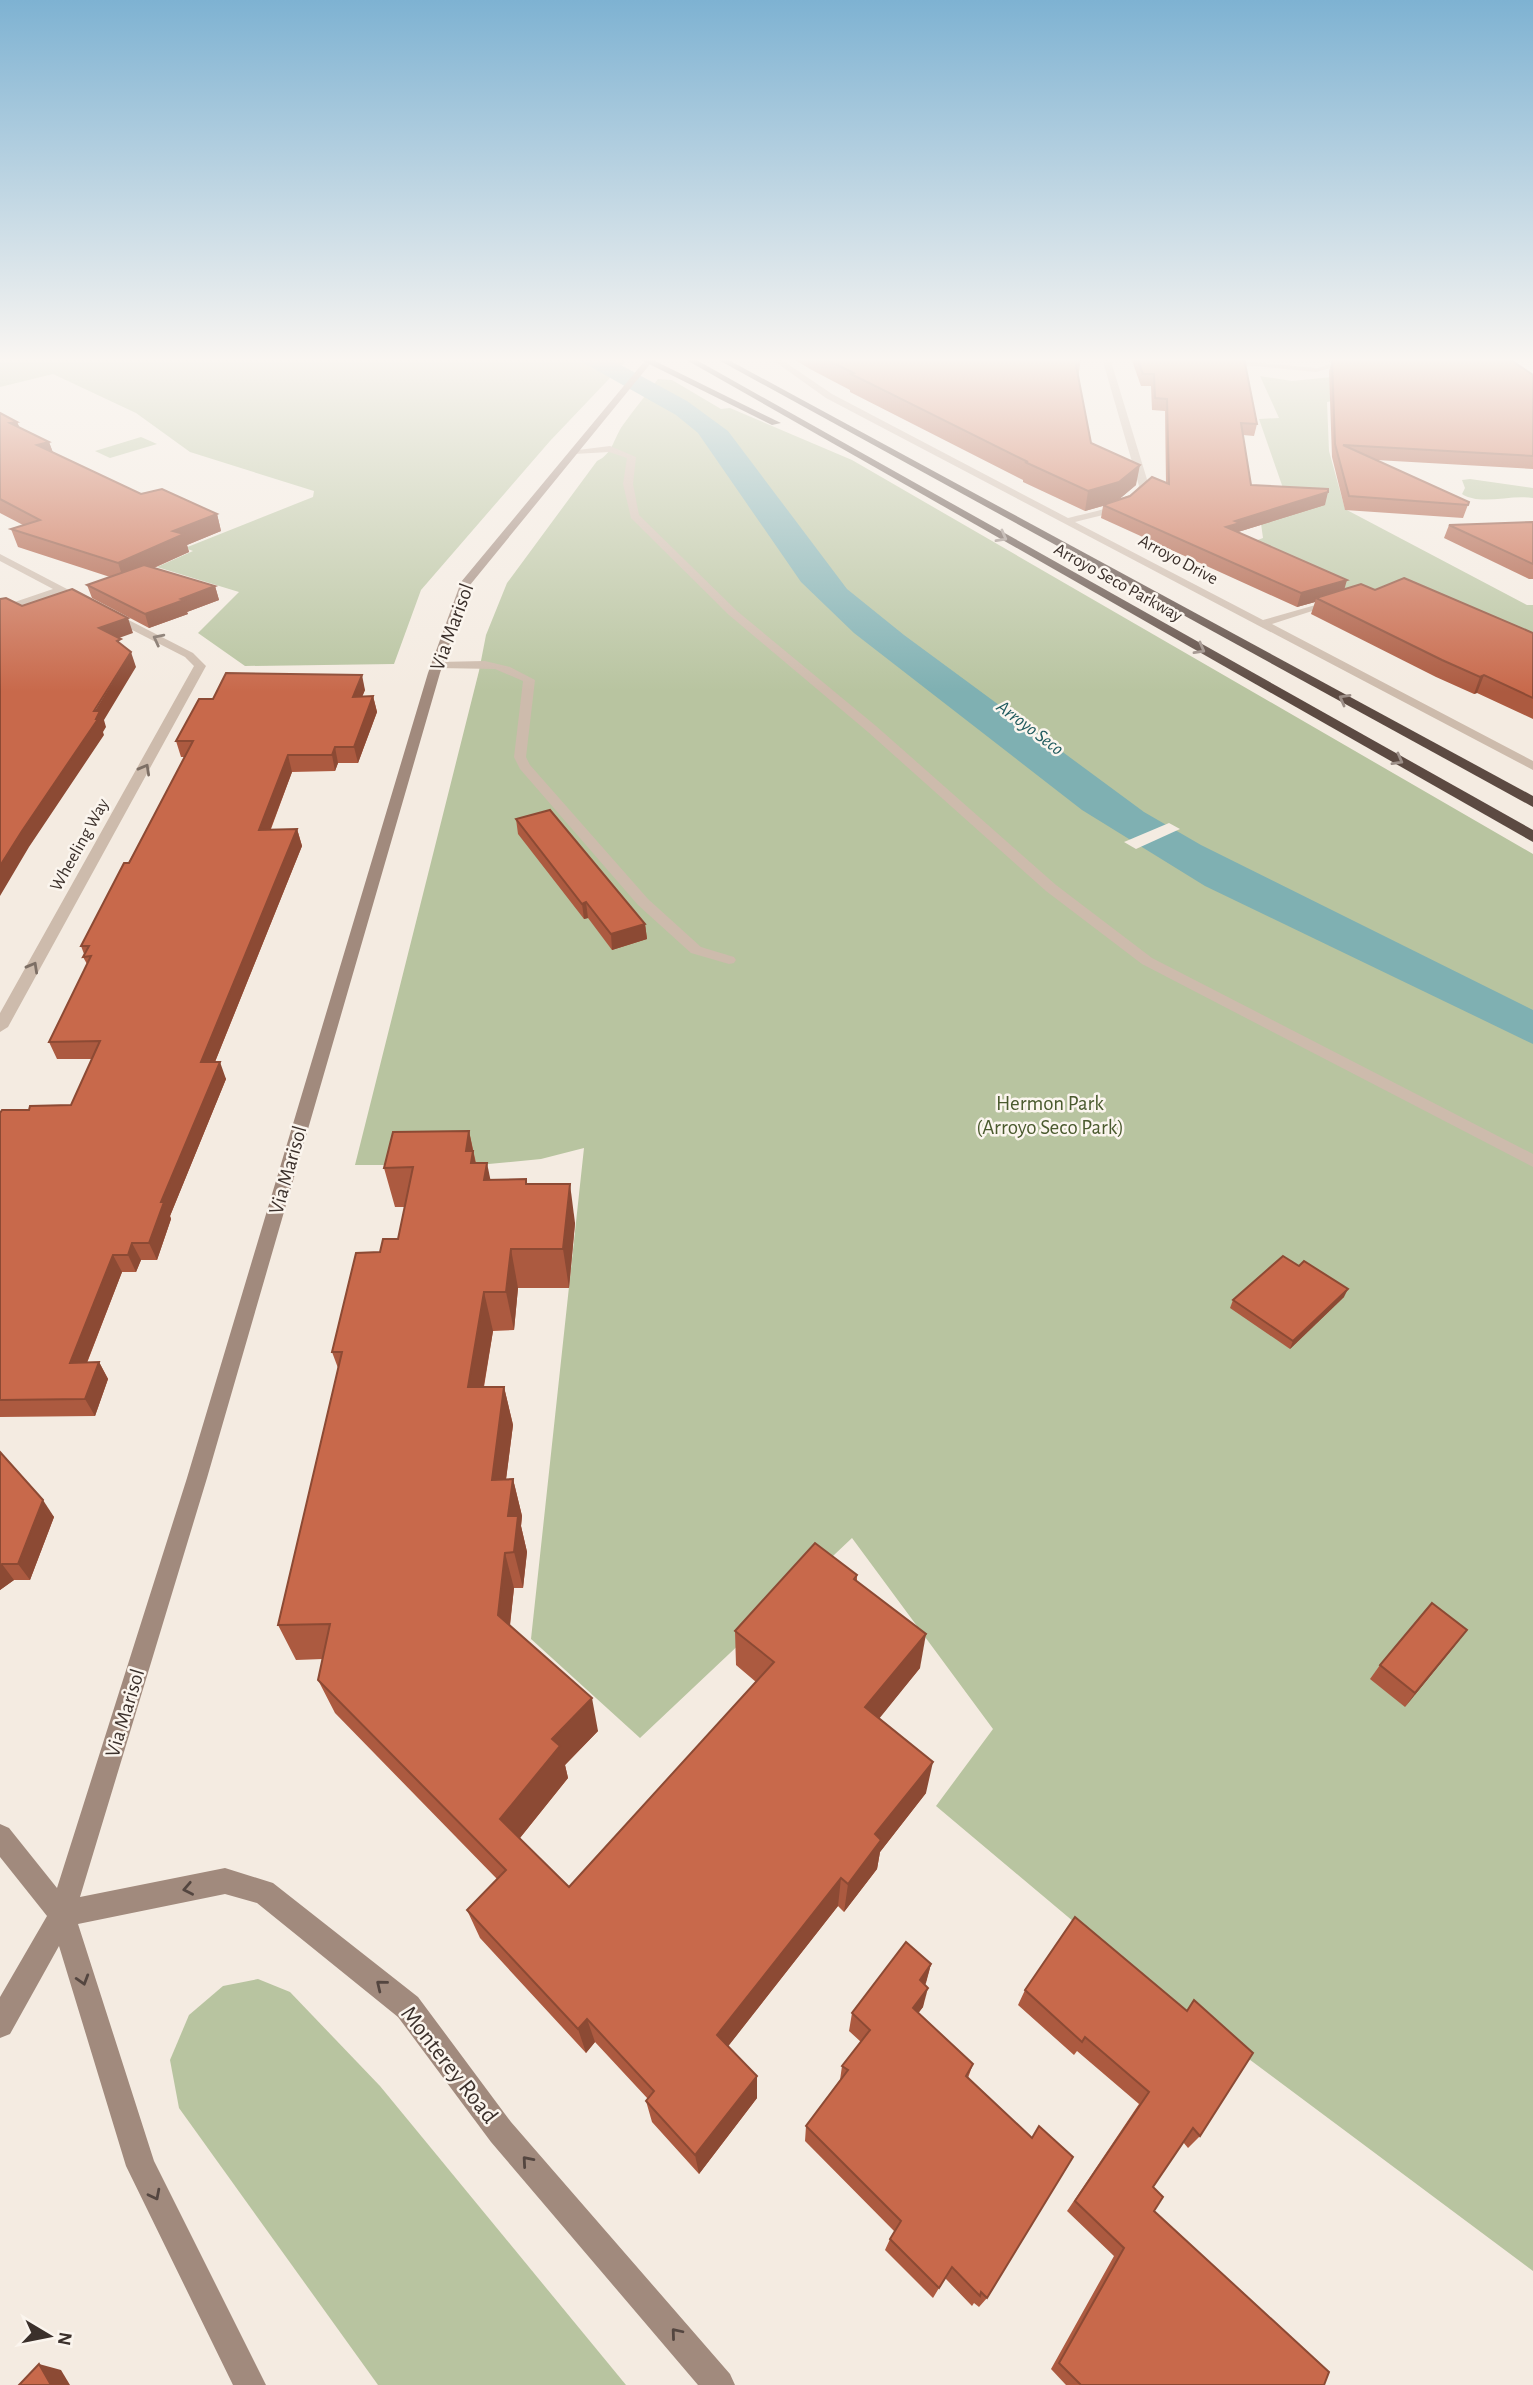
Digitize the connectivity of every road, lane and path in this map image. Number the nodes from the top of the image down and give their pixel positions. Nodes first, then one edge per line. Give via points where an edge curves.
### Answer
1 (559, 469) edge
2 (629, 469) edge
3 (882, 469) edge
4 (923, 469) edge
5 (968, 469) edge
6 (1139, 469) edge
7 (1066, 521) junction
8 (0, 557) edge
9 (61, 590) junction
10 (1344, 598) edge
11 (0, 611) edge
12 (1262, 624) junction
13 (438, 665) junction
14 (1533, 766) edge
15 (1533, 802) edge
16 (1533, 837) edge
17 (729, 960) dead end
18 (0, 1027) edge
19 (1533, 1161) edge
20 (0, 1837) edge
21 (62, 1914) junction
22 (0, 2024) edge
23 (250, 2385) edge
24 (719, 2385) edge

1 - 13 street, Via Marisol via 465,584
2 - 19 street via 634,516 733,613 1062,896 1147,961
3 -> 16 highway, Arroyo Seco Parkway
15 -> 4 highway, Arroyo Seco Parkway
5 - 7 street, Arroyo Drive
6 - 7 street via 1144,486 1132,502
7 - 12 street, Arroyo Drive
8 - 9 street
9 - 11 street
18 -> 9 street, Wheeling Way via 200,666 189,655
10 - 12 street
12 - 14 street, Arroyo Drive
13 - 17 street via 491,663 529,680 520,757 524,766 643,902 696,950
13 - 21 street, Via Marisol via 197,1478
20 - 21 street
21 - 22 street, Via Marisol
21 -> 23 street via 141,2166
24 -> 21 street, Monterey Road via 501,2132 408,2007 264,1892 225,1881

